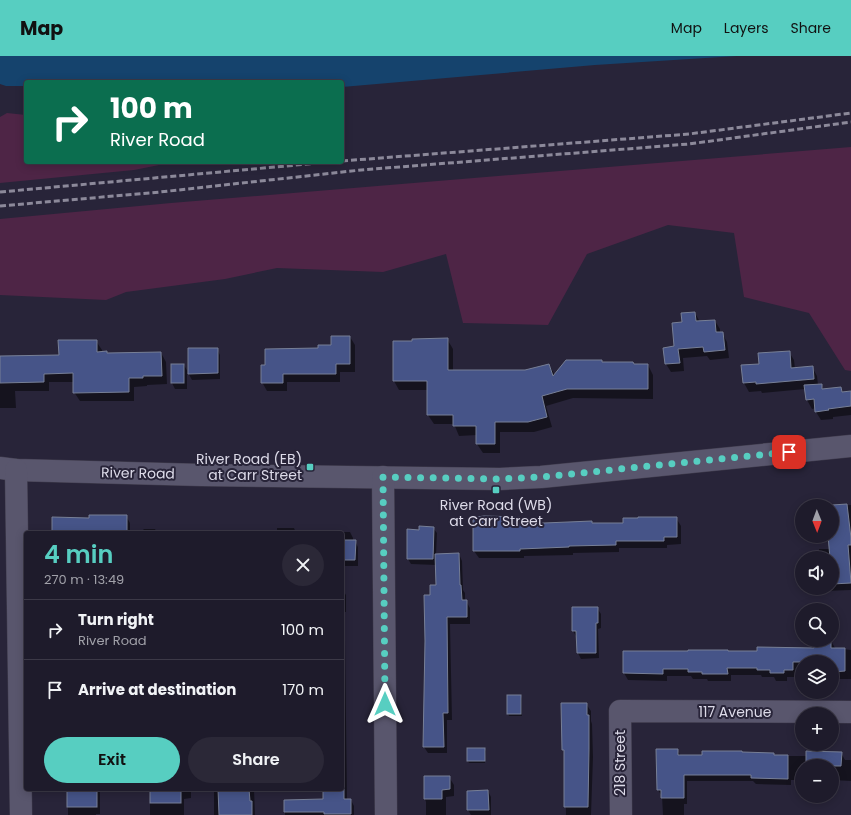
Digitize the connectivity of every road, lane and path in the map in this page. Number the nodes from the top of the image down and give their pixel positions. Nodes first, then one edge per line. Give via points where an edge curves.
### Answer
1 (851, 446) edge
2 (8, 469) edge
3 (383, 477) junction
4 (620, 711) joint
5 (851, 712) edge
6 (21, 815) edge
7 (386, 815) edge
8 (621, 815) edge

1 - 3 street, River Road via 541,477
2 - 3 street, River Road
2 - 6 street
3 - 7 street
4 - 5 street, 117 Avenue
4 - 8 street, 218 Street

